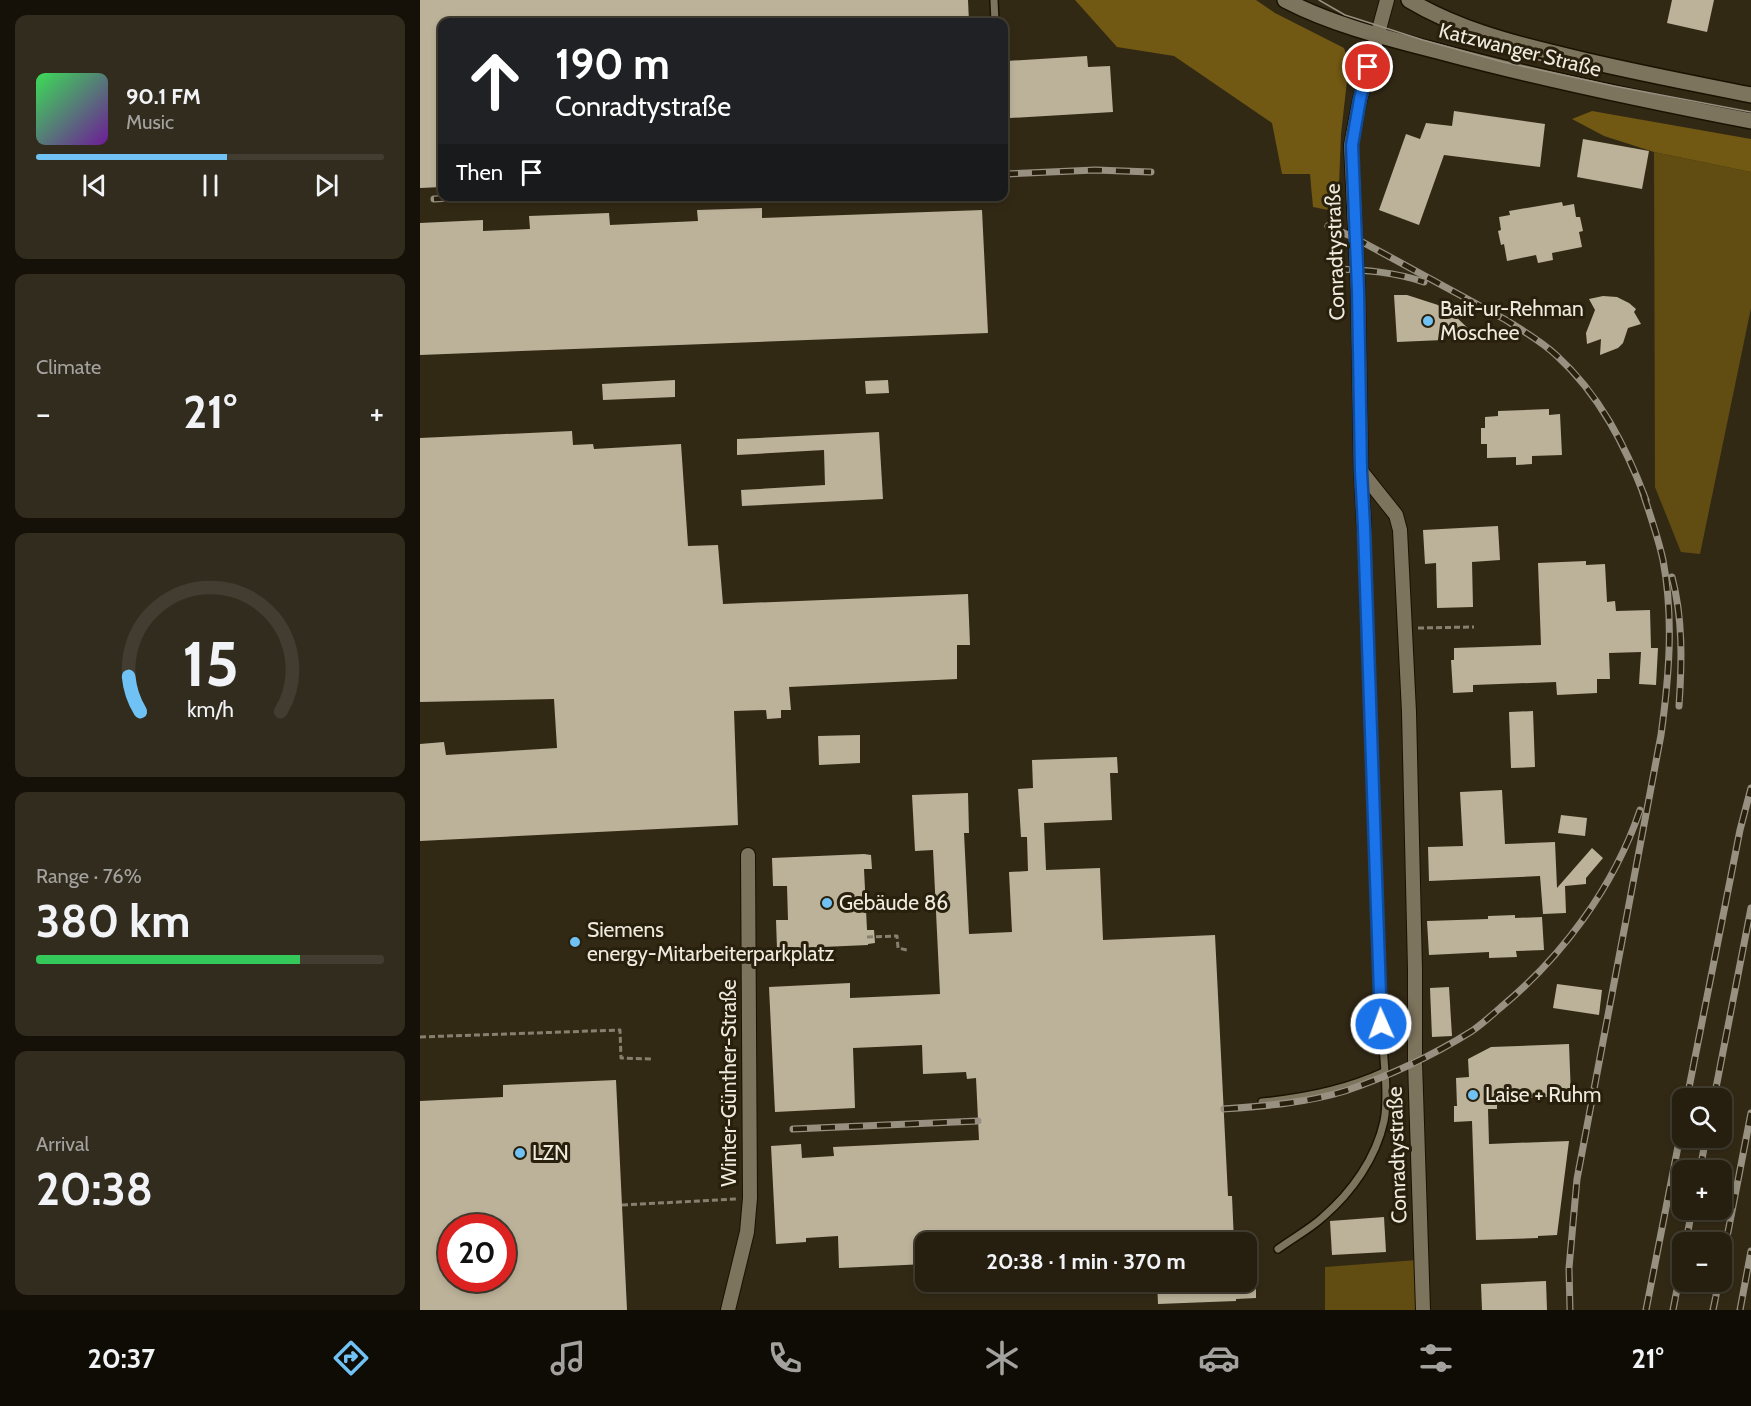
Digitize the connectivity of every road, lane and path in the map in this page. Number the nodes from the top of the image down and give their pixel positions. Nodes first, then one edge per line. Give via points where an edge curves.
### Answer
1 (994, 0) edge
2 (1285, 0) edge
3 (1387, 0) edge
4 (1413, 1) edge
5 (995, 18) edge
6 (1377, 35) junction
7 (1751, 94) edge
8 (1751, 121) edge
9 (1361, 471) junction
10 (1364, 527) joint
11 (1474, 627) dead end
12 (1405, 629) junction
13 (748, 855) dead end
14 (867, 937) dead end
15 (907, 950) dead end
16 (420, 1037) edge
17 (652, 1059) dead end
18 (1384, 1072) junction
19 (1262, 1102) dead end
20 (750, 1198) junction
21 (622, 1205) dead end
22 (1278, 1249) dead end
23 (728, 1310) edge
24 (1423, 1310) edge

1 - 5 lane
2 - 6 main road, Katzwanger Straße
3 - 6 street, Conradtystraße
4 - 7 main road, Katzwanger Straße via 1442,17 1532,48
6 - 8 main road, Katzwanger Straße via 1585,88
6 - 9 street, Conradtystraße via 1352,145
9 - 10 street, Conradtystraße
9 - 12 street, Conradtystraße via 1396,515
10 - 18 lane
11 - 12 path
12 - 24 street, Conradtystraße
13 - 20 street, Winter-Günther-Straße
14 - 15 path via 897,936 898,948
16 - 17 path via 620,1030 621,1058
18 - 19 lane via 1336,1090
18 - 22 lane via 1384,1120 1366,1167 1322,1218
20 - 21 path
20 - 23 street, Winter-Günther-Straße via 747,1232

